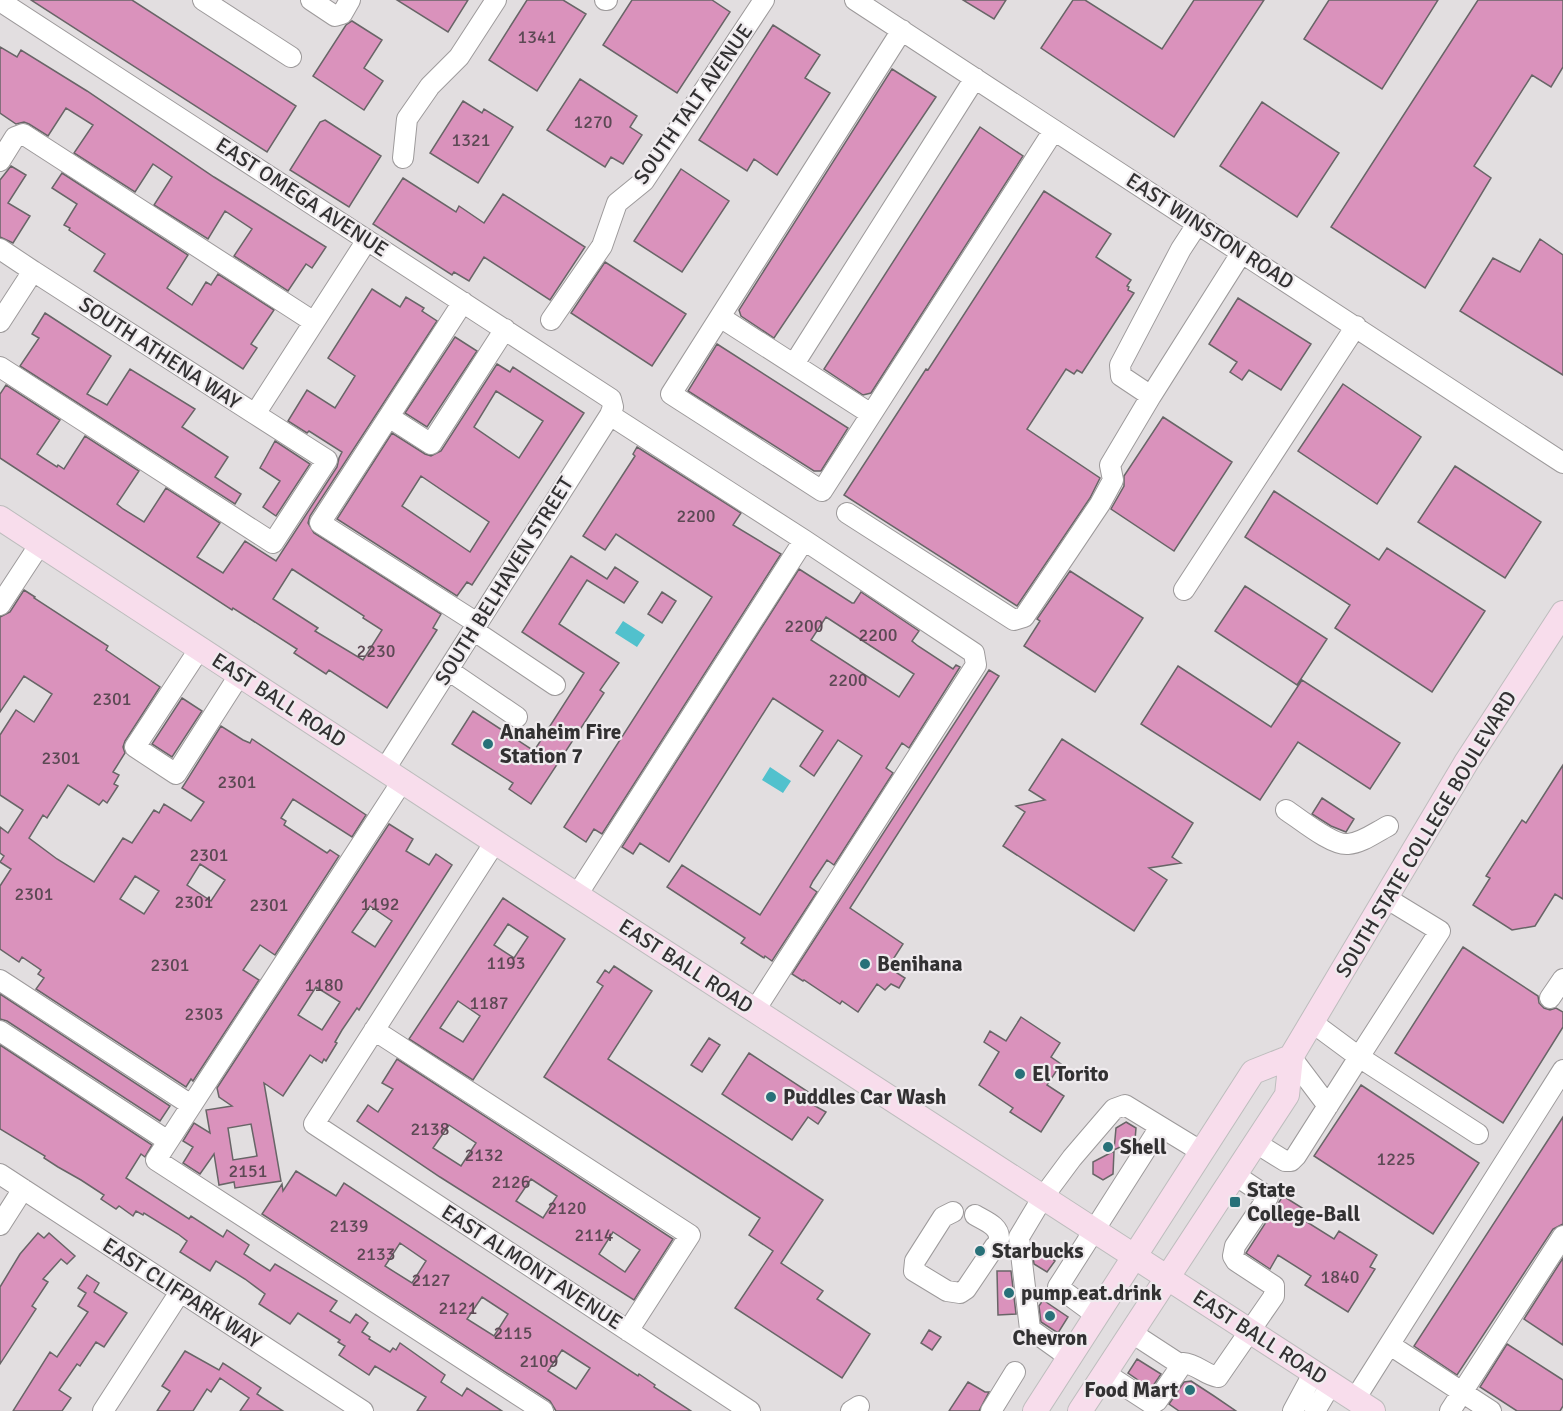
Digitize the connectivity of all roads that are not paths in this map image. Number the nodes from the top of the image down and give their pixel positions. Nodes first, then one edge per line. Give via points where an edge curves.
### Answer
1 (203, 0) edge
2 (310, 0) edge
3 (350, 0) edge
4 (496, 0) edge
5 (764, 0) edge
6 (855, 0) edge
7 (0, 1) edge
8 (902, 30) junction
9 (291, 57) dead end
10 (975, 78) junction
11 (1054, 130) junction
12 (403, 158) dead end
13 (0, 161) edge
14 (1198, 223) junction
15 (368, 240) junction
16 (0, 249) edge
17 (1242, 252) junction
18 (33, 271) junction
19 (463, 302) junction
20 (720, 317) junction
21 (551, 320) dead end
22 (0, 322) edge
23 (314, 322) junction
24 (1356, 326) junction
25 (505, 329) junction
26 (794, 364) junction
27 (0, 367) edge
28 (1151, 396) junction
29 (255, 414) junction
30 (871, 414) junction
31 (610, 415) junction
32 (389, 417) junction
33 (1563, 463) edge
34 (847, 513) dead end
35 (0, 519) edge
36 (804, 540) junction
37 (40, 544) junction
38 (1184, 590) dead end
39 (0, 605) edge
40 (1563, 613) edge
41 (475, 627) junction
42 (200, 648) junction
43 (447, 670) junction
44 (240, 674) junction
45 (555, 685) dead end
46 (517, 717) dead end
47 (394, 775) junction
48 (1286, 810) dead end
49 (1388, 826) dead end
50 (495, 842) junction
51 (577, 895) junction
52 (1386, 898) junction
53 (1563, 979) edge
54 (0, 980) edge
55 (1550, 998) dead end
56 (755, 1010) junction
57 (1313, 1023) junction
58 (374, 1030) junction
59 (0, 1031) edge
60 (1292, 1057) junction
61 (1359, 1057) junction
62 (1563, 1070) edge
63 (191, 1105) junction
64 (1328, 1106) junction
65 (1160, 1127) junction
66 (1478, 1134) dead end
67 (168, 1142) junction
68 (1256, 1143) junction
69 (1202, 1152) junction
70 (0, 1174) edge
71 (1235, 1175) junction
72 (23, 1190) junction
73 (1043, 1197) junction
74 (953, 1212) dead end
75 (975, 1215) dead end
76 (0, 1225) edge
77 (1094, 1230) junction
78 (1563, 1236) edge
79 (1134, 1256) junction
80 (1168, 1278) junction
81 (1058, 1287) junction
82 (180, 1292) junction
83 (1026, 1293) junction
84 (1096, 1315) junction
85 (628, 1331) junction
86 (1251, 1332) junction
87 (1132, 1333) junction
88 (1390, 1345) junction
89 (1069, 1357) junction
90 (1181, 1365) junction
91 (1015, 1372) dead end
92 (1106, 1374) junction
93 (1323, 1378) junction
94 (337, 1404) edge
95 (1476, 1404) edge
96 (1364, 1405) edge
97 (103, 1411) edge
98 (363, 1411) edge
99 (543, 1411) edge
100 (750, 1411) edge
101 (991, 1411) edge
102 (1035, 1411) edge
103 (1080, 1411) edge
104 (1293, 1411) edge
105 (1315, 1411) edge
106 (1450, 1411) edge

1 - 9 street
2 - 3 street via 335,16 342,14
4 - 12 street via 459,57 407,119
5 - 21 street, SOUTH TALT AVENUE via 644,181 617,203 602,246
6 - 8 street, EAST WINSTON ROAD
7 - 15 street, EAST OMEGA AVENUE
8 - 10 street, EAST WINSTON ROAD
8 - 20 street
10 - 11 street, EAST WINSTON ROAD
10 - 26 street
11 - 14 street, EAST WINSTON ROAD
11 - 30 street
13 - 23 street via 15,137 22,134
14 - 17 street, EAST WINSTON ROAD
14 - 28 street via 1120,365 1121,376
15 - 19 street, EAST OMEGA AVENUE
15 - 23 street, SOUTH ATHENA WAY
16 - 18 street, SOUTH ATHENA WAY
17 - 24 street, EAST WINSTON ROAD
17 - 28 street
18 - 22 street
18 - 29 street, SOUTH ATHENA WAY
19 - 25 street, EAST OMEGA AVENUE
19 - 32 street
20 - 26 street
20 - 30 street via 671,394 822,490
23 - 29 street, SOUTH ATHENA WAY
24 - 33 street, EAST WINSTON ROAD
24 - 38 street
25 - 31 street, EAST OMEGA AVENUE via 604,393 611,399
25 - 32 street via 431,444
26 - 30 street
27 - 29 street via 273,543 327,460
28 - 34 street via 1110,465 1113,480 1104,496 1024,617 1014,620
31 - 36 street
31 - 41 street, SOUTH BELHAVEN STREET
32 - 41 street via 320,523
35 - 37 main road, EAST BALL ROAD
36 - 51 street
36 - 56 street via 974,653 976,665
37 - 39 street
37 - 42 main road, EAST BALL ROAD
40 - 52 main road, SOUTH STATE COLLEGE BOULEVARD
41 - 43 street, SOUTH BELHAVEN STREET
41 - 45 street
42 - 44 main road, EAST BALL ROAD
42 - 44 street via 135,747 176,774
43 - 46 street
43 - 47 street, SOUTH BELHAVEN STREET
44 - 47 main road, EAST BALL ROAD
47 - 50 main road, EAST BALL ROAD
47 - 63 street, SOUTH BELHAVEN STREET
48 - 49 street via 1337,843 1356,842
50 - 51 main road, EAST BALL ROAD
50 - 58 street
51 - 56 main road, EAST BALL ROAD
52 - 57 main road, SOUTH STATE COLLEGE BOULEVARD
52 - 61 street via 1440,931
53 - 55 street
54 - 63 street
56 - 73 main road, EAST BALL ROAD
57 - 60 main road, SOUTH STATE COLLEGE BOULEVARD
57 - 61 street
58 - 85 street, EAST ALMONT AVENUE via 314,1124
58 - 85 street via 690,1235
59 - 67 street
60 - 64 street
60 - 68 main road, SOUTH STATE COLLEGE BOULEVARD via 1287,1095
60 - 69 main road via 1253,1072
61 - 64 street
61 - 66 street
62 - 88 street
63 - 67 street, SOUTH BELHAVEN STREET
64 - 68 street via 1291,1161
65 - 69 street
65 - 73 street via 1125,1105 1114,1109
65 - 77 street
67 - 99 street, SOUTH BELHAVEN STREET via 156,1160
68 - 71 main road, SOUTH STATE COLLEGE BOULEVARD
69 - 79 main road
70 - 72 street, EAST CLIFPARK WAY
71 - 80 main road, SOUTH STATE COLLEGE BOULEVARD
71 - 86 street via 1268,1197 1235,1246 1233,1256 1274,1286 1274,1296
72 - 76 street
72 - 82 street, EAST CLIFPARK WAY
73 - 77 main road, EAST BALL ROAD
73 - 83 street via 1019,1237
74 - 75 street via 943,1217 915,1261 914,1271 947,1291 960,1293 1000,1234
77 - 79 main road, EAST BALL ROAD
77 - 81 street
78 - 95 street
79 - 80 main road, EAST BALL ROAD
79 - 84 main road
80 - 86 main road, EAST BALL ROAD
80 - 87 main road, SOUTH STATE COLLEGE BOULEVARD
81 - 83 street
81 - 84 street
82 - 94 street, EAST CLIFPARK WAY
82 - 97 street
83 - 89 street via 1030,1329
84 - 89 main road
85 - 100 street, EAST ALMONT AVENUE
86 - 90 street via 1218,1377 1192,1364
86 - 93 main road, EAST BALL ROAD
87 - 90 street
87 - 92 main road, SOUTH STATE COLLEGE BOULEVARD
88 - 95 street
88 - 96 street
89 - 102 main road
90 - 92 street via 1152,1404
91 - 101 street
92 - 103 main road, SOUTH STATE COLLEGE BOULEVARD
93 - 96 main road, EAST BALL ROAD
93 - 104 street
93 - 105 street
94 - 98 street, EAST CLIFPARK WAY
95 - 106 street

